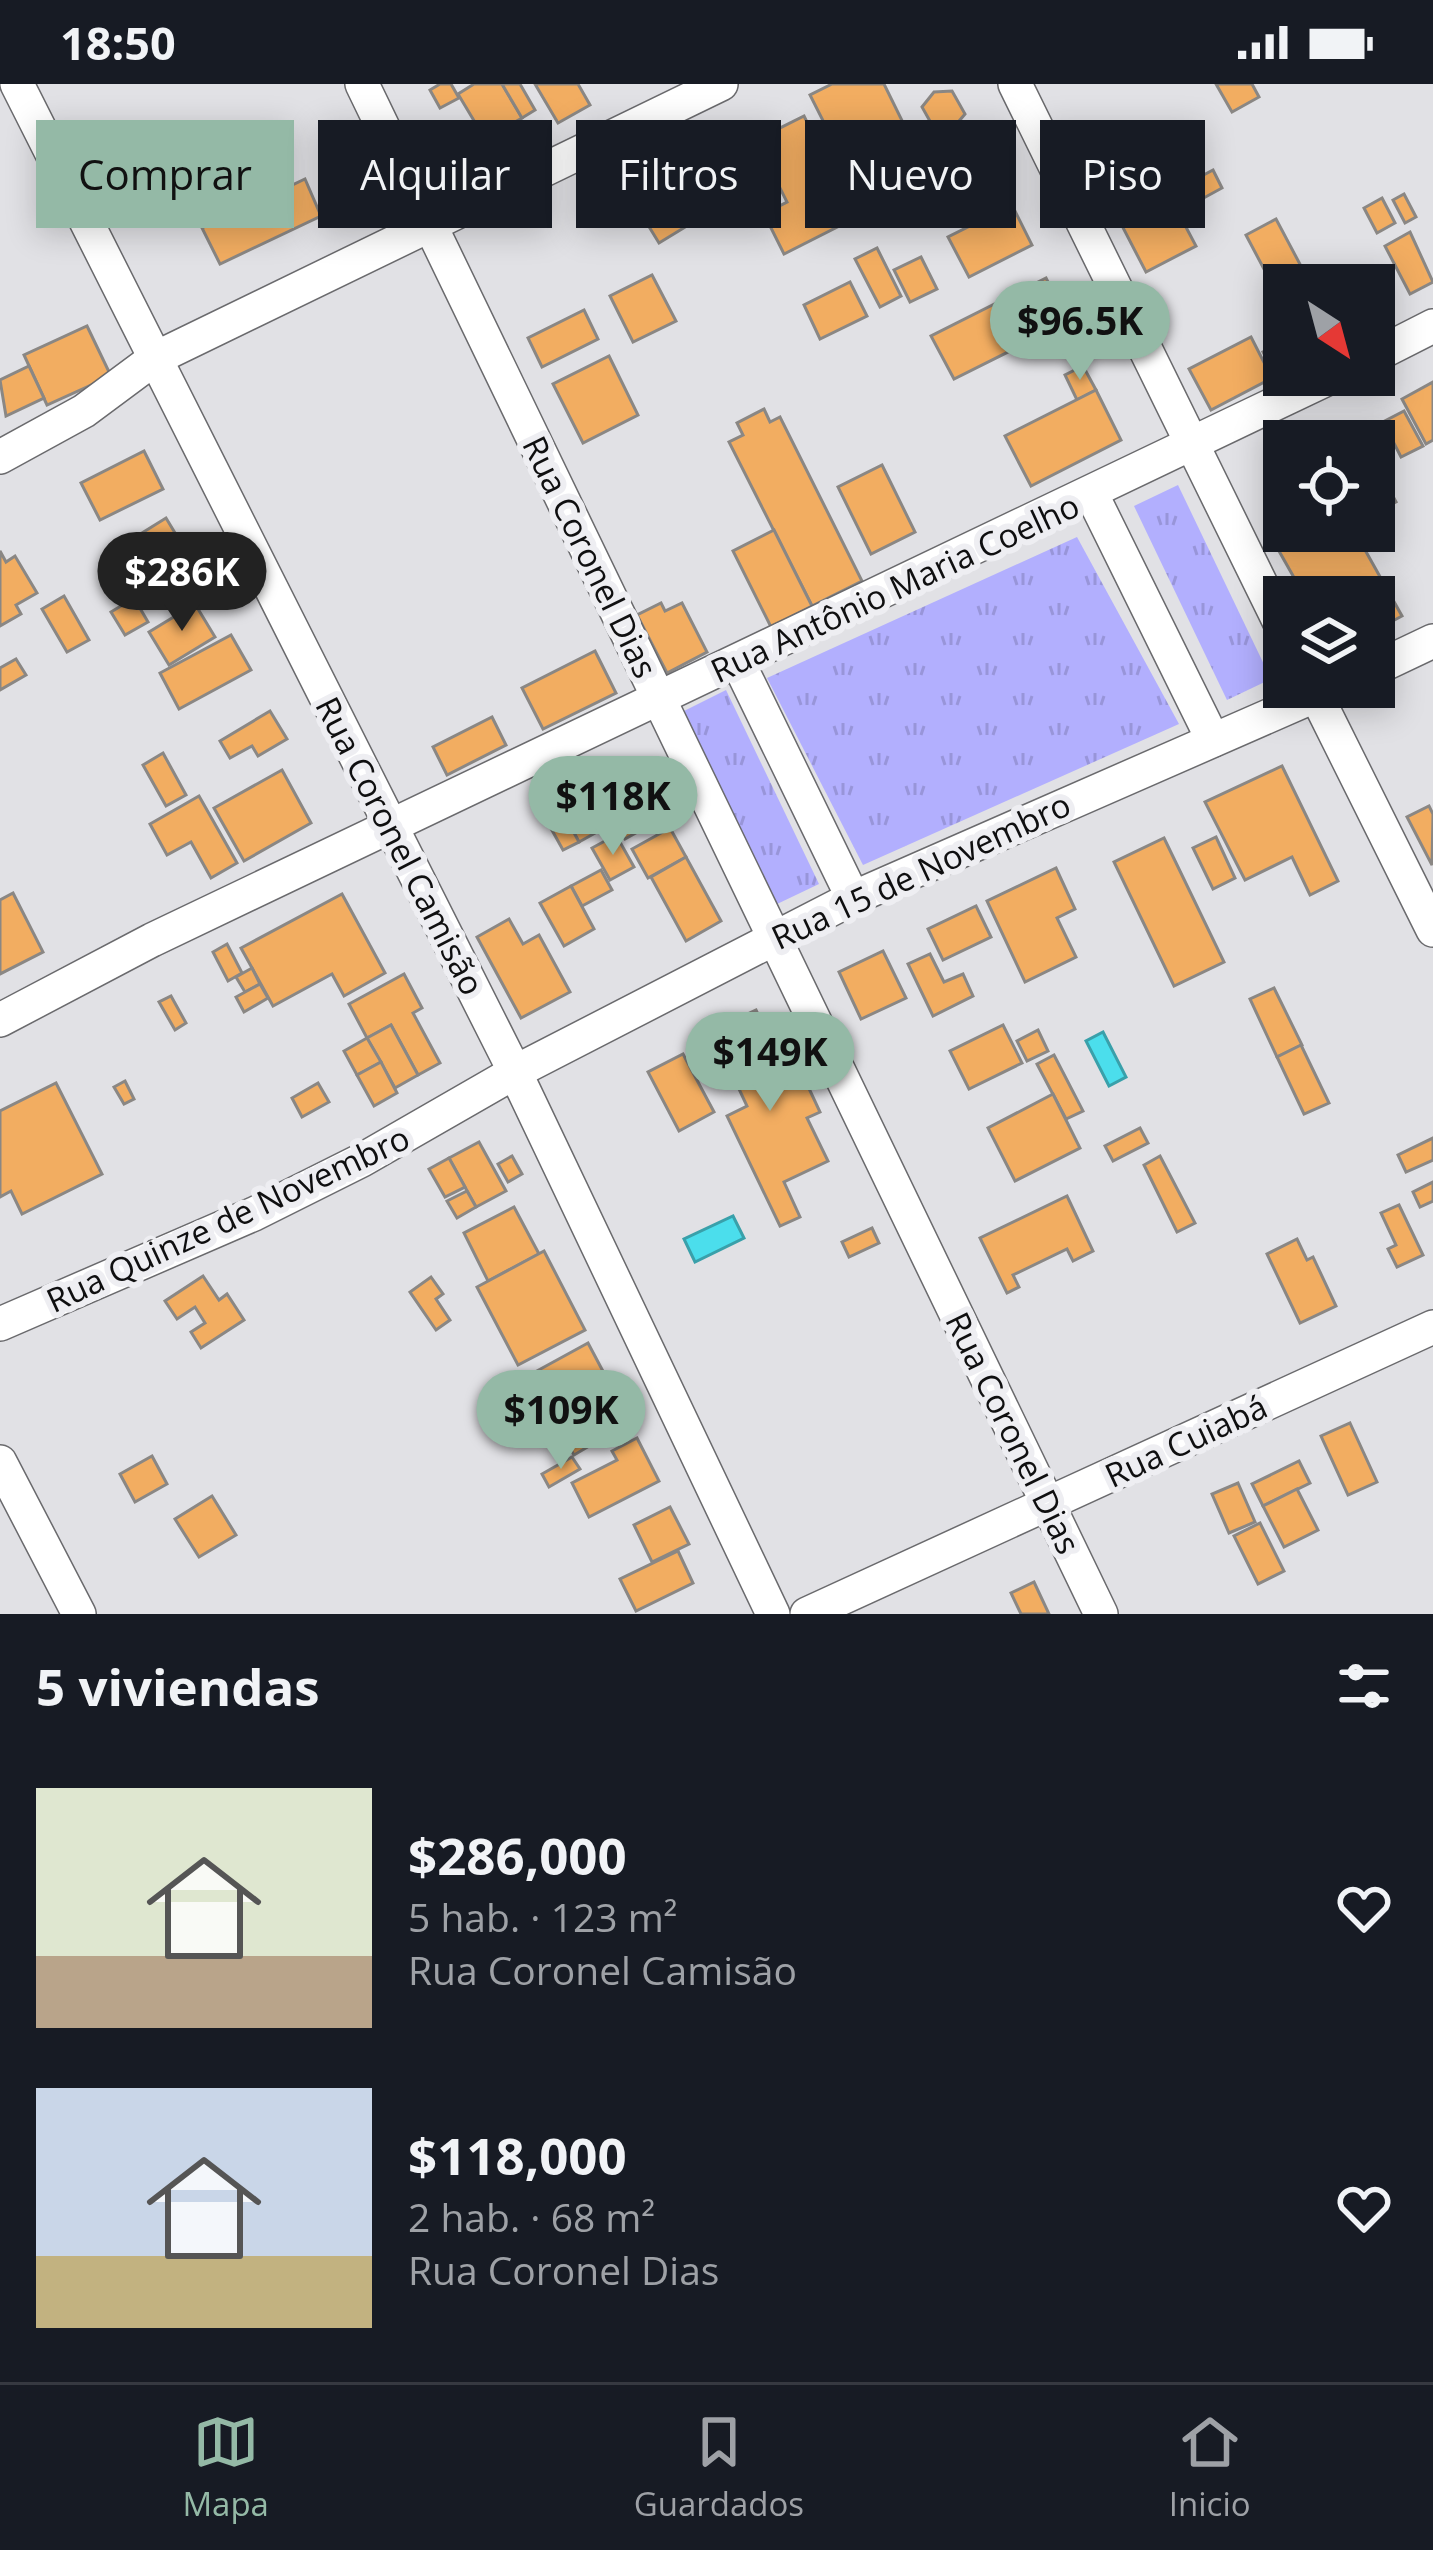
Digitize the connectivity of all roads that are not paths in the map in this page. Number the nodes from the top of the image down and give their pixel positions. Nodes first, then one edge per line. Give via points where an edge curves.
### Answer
1 (17, 84) edge
2 (362, 84) edge
3 (722, 84) edge
4 (1016, 84) edge
5 (379, 120) edge
6 (552, 168) edge
7 (431, 228) joint
8 (1433, 326) edge
9 (1395, 345) edge
10 (154, 359) junction
11 (1294, 396) edge
12 (1191, 448) junction
13 (0, 457) edge
14 (1092, 495) junction
15 (1263, 590) edge
16 (1433, 640) edge
17 (1395, 658) edge
18 (739, 664) junction
19 (659, 699) junction
20 (1282, 708) edge
21 (1329, 708) edge
22 (1213, 740) junction
23 (391, 830) junction
24 (853, 898) junction
25 (1433, 930) edge
26 (773, 938) junction
27 (0, 1020) edge
28 (515, 1072) junction
29 (0, 1324) edge
30 (1433, 1327) edge
31 (0, 1462) edge
32 (1048, 1506) junction
33 (79, 1614) edge
34 (773, 1614) edge
35 (807, 1614) edge
36 (1101, 1614) edge

1 - 10 street, Rua Coronel Camisão
2 - 5 street, Rua Coronel Dias
3 - 6 street
4 - 12 street
7 - 10 street
7 - 19 street, Rua Coronel Dias
8 - 9 street
10 - 13 street
10 - 23 street, Rua Coronel Camisão
11 - 12 street, Rua Antônio Maria Coelho
12 - 14 street, Rua Antônio Maria Coelho
12 - 15 street
14 - 18 street, Rua Antônio Maria Coelho
14 - 22 street
16 - 17 street
18 - 19 street, Rua Antônio Maria Coelho
18 - 24 street
19 - 23 street, Rua Antônio Maria Coelho
19 - 26 street, Rua Coronel Dias
20 - 22 street, Rua 15 de Novembro
21 - 25 street
22 - 24 street, Rua 15 de Novembro
23 - 27 street, Rua Antônio Maria Coelho
23 - 28 street, Rua Coronel Camisão
24 - 26 street, Rua 15 de Novembro
26 - 28 street, Rua 15 de Novembro
26 - 32 street, Rua Coronel Dias
28 - 29 street, Rua Quinze de Novembro via 254,1214
28 - 34 street, Rua Coronel Camisão
30 - 32 street, Rua Cuiabá
31 - 33 street
32 - 35 street, Rua Cuiabá
32 - 36 street, Rua Coronel Dias

